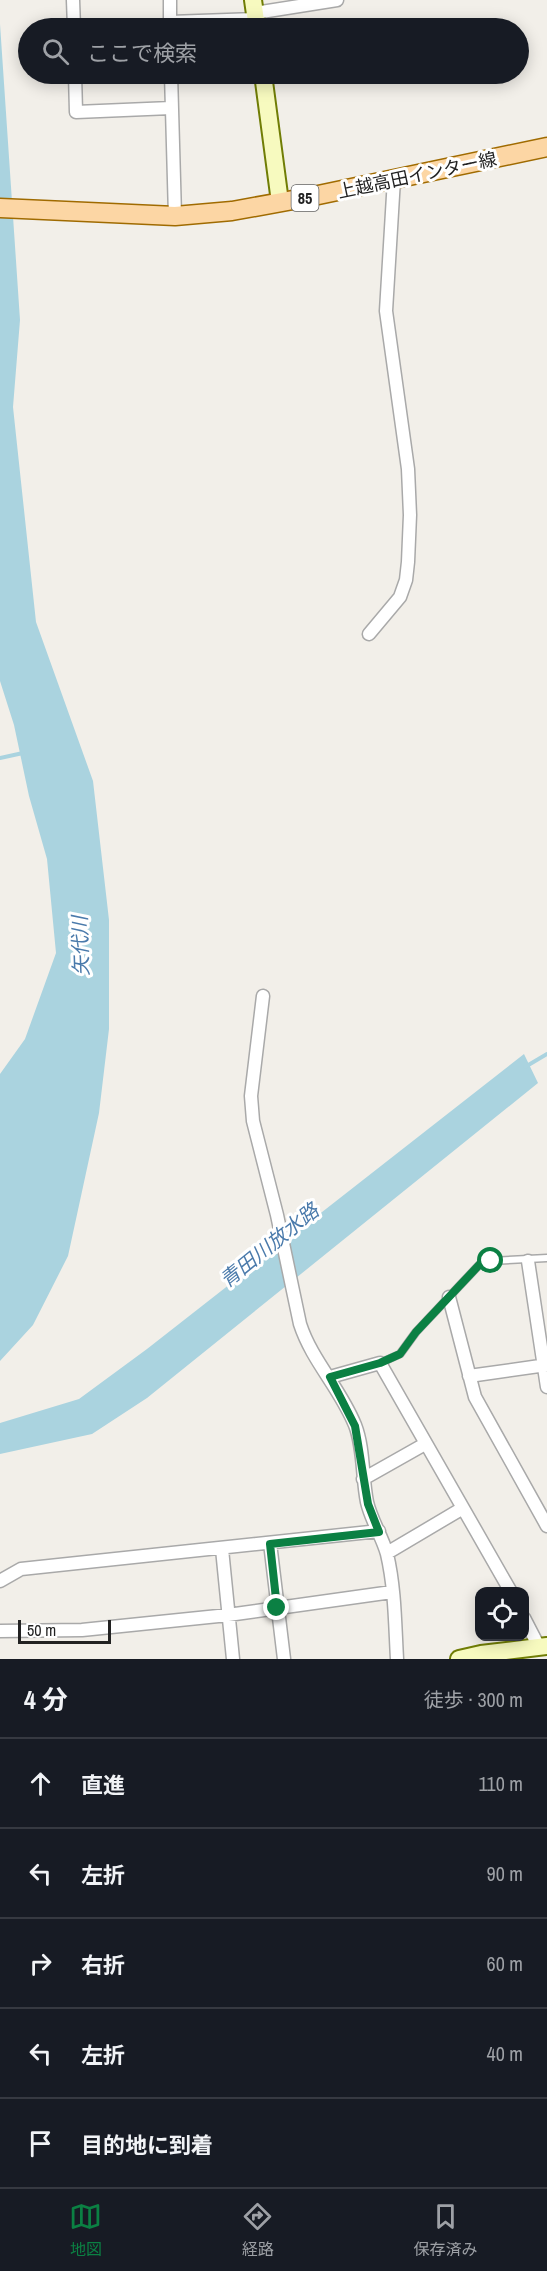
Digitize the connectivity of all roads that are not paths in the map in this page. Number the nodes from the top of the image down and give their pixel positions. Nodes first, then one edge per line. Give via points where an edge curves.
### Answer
1 (73, 0) edge
2 (170, 0) edge
3 (336, 0) edge
4 (255, 15) edge
5 (74, 18) edge
6 (170, 18) edge
7 (230, 18) edge
8 (75, 84) edge
9 (171, 84) edge
10 (264, 84) edge
11 (171, 108) junction
12 (547, 147) edge
13 (394, 179) junction
14 (280, 202) junction
15 (0, 208) edge
16 (175, 216) junction
17 (369, 634) dead end
18 (263, 996) dead end
19 (547, 1258) edge
20 (528, 1261) junction
21 (449, 1297) junction
22 (380, 1363) junction
23 (545, 1365) edge
24 (469, 1376) junction
25 (330, 1377) junction
26 (547, 1387) edge
27 (425, 1444) junction
28 (363, 1479) junction
29 (463, 1508) junction
30 (547, 1526) edge
31 (379, 1532) junction
32 (270, 1544) junction
33 (222, 1549) junction
34 (387, 1553) junction
35 (0, 1581) edge
36 (508, 1587) edge
37 (392, 1592) junction
38 (277, 1608) junction
39 (228, 1615) junction
40 (529, 1624) edge
41 (0, 1631) edge
42 (543, 1647) edge
43 (233, 1659) edge
44 (284, 1659) edge
45 (397, 1659) edge
46 (459, 1659) edge

1 - 5 street
2 - 6 street
3 - 4 street
4 - 7 street
8 - 11 street via 76,112
9 - 11 street
10 - 14 street
11 - 16 street
12 - 13 main road, 上越高田インター線 / 85
13 - 14 main road, 上越高田インター線 / 85
13 - 17 street via 386,311 408,469 408,562 400,597
14 - 16 main road, 上越高田インター線 / 85
15 - 16 main road, 上越高田インター線 / 85
18 - 25 street via 251,1096 253,1120 278,1215 300,1324 312,1354
19 - 20 lane
20 - 21 lane via 480,1264
20 - 23 street
21 - 22 lane via 400,1354
21 - 24 street
22 - 25 street
22 - 27 street
23 - 24 street
23 - 26 street
24 - 30 street via 475,1397
25 - 28 street via 355,1426
27 - 28 street
27 - 29 street
28 - 31 street
29 - 34 street
29 - 36 street
31 - 32 street
31 - 34 street
32 - 33 street
32 - 38 street
33 - 35 street via 21,1569
33 - 39 street
34 - 37 street
37 - 38 street
37 - 45 street
38 - 39 street
38 - 44 street
39 - 41 street via 82,1630
39 - 43 street
40 - 42 street
42 - 46 street

